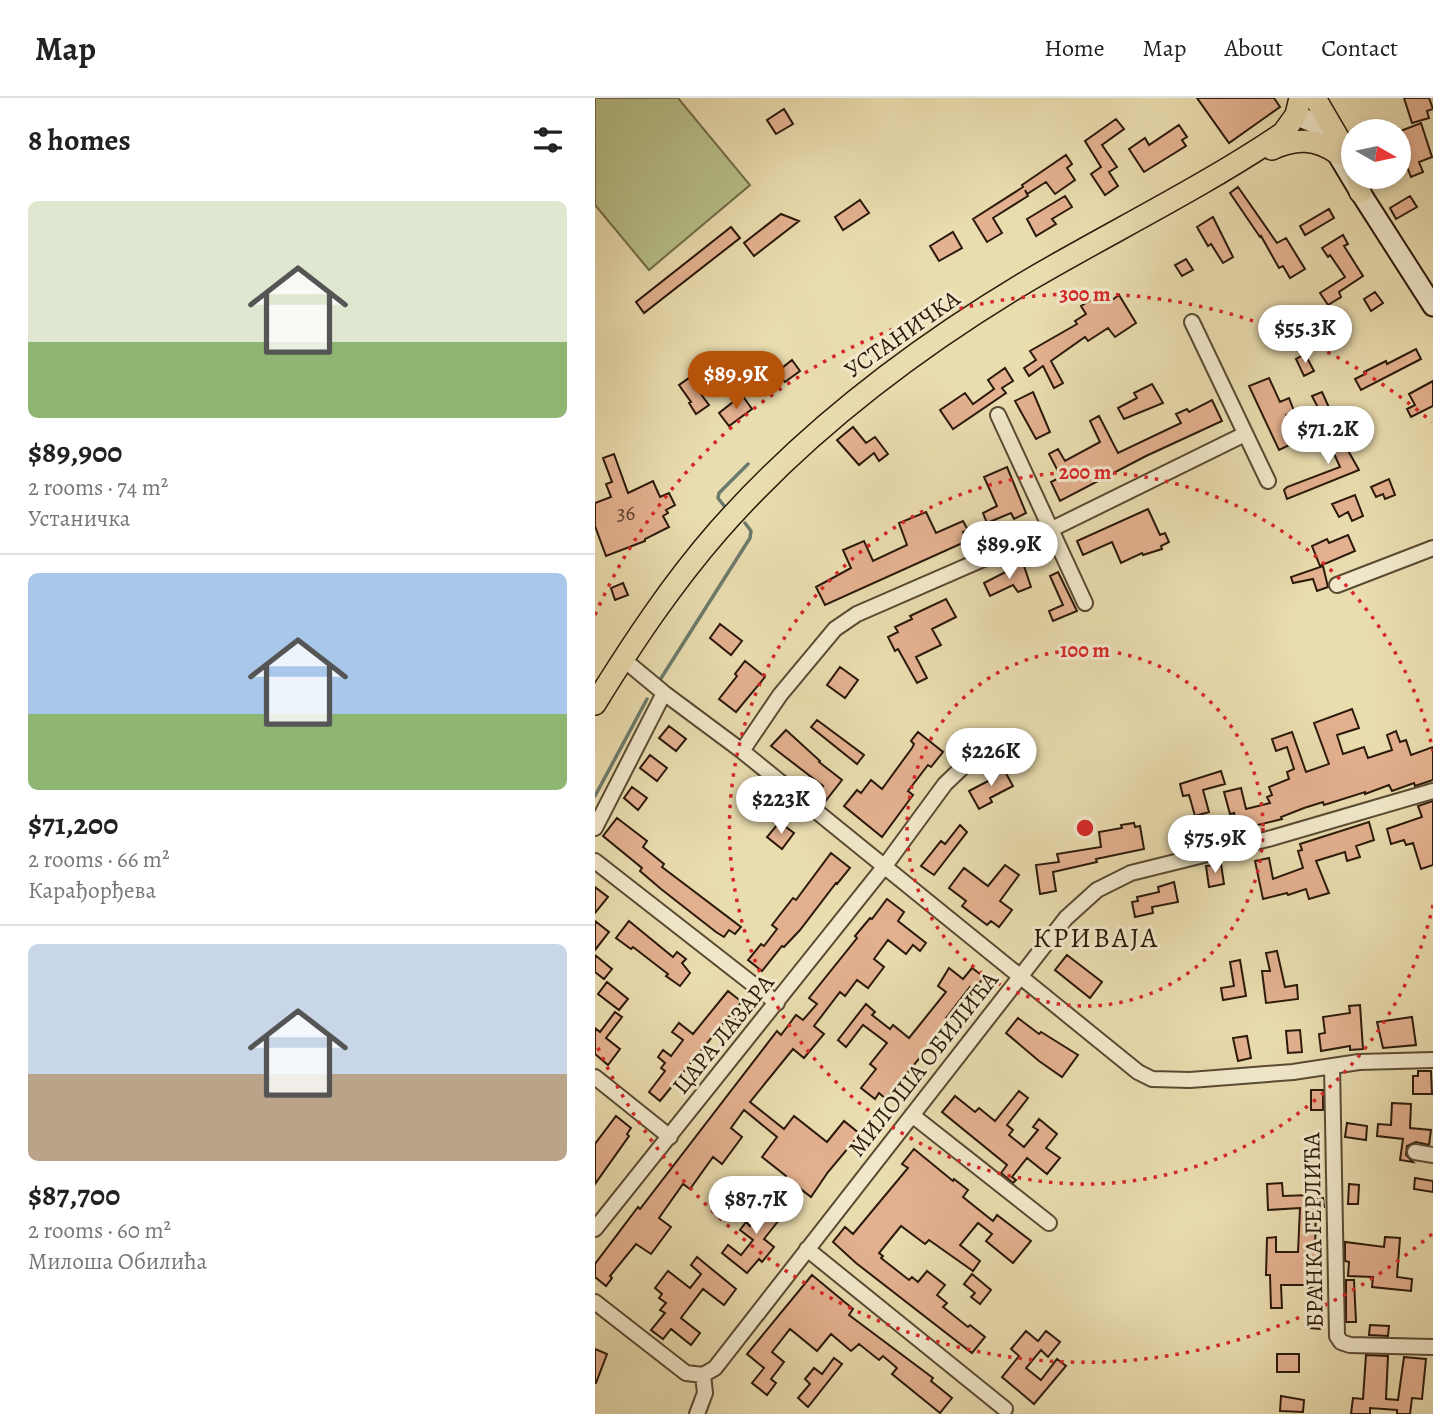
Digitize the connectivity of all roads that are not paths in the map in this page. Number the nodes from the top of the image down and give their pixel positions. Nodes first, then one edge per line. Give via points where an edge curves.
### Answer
1 (1315, 98) edge
2 (1298, 106) edge
3 (1256, 150) junction
4 (1341, 150) edge
5 (1341, 153) edge
6 (1341, 156) edge
7 (1361, 189) edge
8 (1433, 306) edge
9 (1192, 322) dead end
10 (998, 415) dead end
11 (1245, 434) junction
12 (1268, 481) dead end
13 (1052, 529) junction
14 (1433, 548) edge
15 (1338, 585) dead end
16 (1085, 603) dead end
17 (623, 659) junction
18 (664, 693) junction
19 (595, 704) edge
20 (994, 746) dead end
21 (742, 751) junction
22 (1433, 791) edge
23 (595, 828) edge
24 (595, 861) edge
25 (884, 867) junction
26 (1021, 977) junction
27 (777, 1003) junction
28 (1433, 1060) edge
29 (1332, 1066) junction
30 (595, 1077) edge
31 (912, 1115) junction
32 (670, 1137) junction
33 (1415, 1152) dead end
34 (1433, 1155) edge
35 (1049, 1223) dead end
36 (595, 1229) edge
37 (807, 1249) junction
38 (595, 1302) edge
39 (1433, 1347) edge
40 (703, 1375) junction
41 (1005, 1409) dead end
42 (697, 1414) edge

1 - 4 main road
2 - 3 main road via 1283,133
2 - 5 street
3 - 6 main road via 1296,140 1319,143
3 - 17 main road, УСТАНИЧКА via 993,302 869,388 720,529
7 - 8 street
9 - 11 street
10 - 13 street
11 - 12 street
11 - 13 street
13 - 16 street
13 - 21 street via 857,614 835,629 780,695
14 - 15 street
17 - 18 street
17 - 19 main road, УСТАНИЧКА
18 - 21 street
18 - 23 street
20 - 25 street, ЦАРА ЛАЗАРА via 945,784
21 - 25 street
22 - 26 street, МИЛОША ОБИЛИЋА via 1131,873 1097,890 1066,918
24 - 27 street
25 - 26 street
25 - 27 street, ЦАРА ЛАЗАРА
26 - 29 street via 1138,1072 1153,1079 1190,1080
26 - 31 street, МИЛОША ОБИЛИЋА
27 - 32 street, ЦАРА ЛАЗАРА
28 - 29 street
29 - 39 street, БРАНКА ГЕРЛИЋА via 1337,1336 1350,1345
30 - 32 street
31 - 35 street
31 - 37 street, МИЛОША ОБИЛИЋА
32 - 36 street, ЦАРА ЛАЗАРА
33 - 34 street
37 - 40 street, МИЛОША ОБИЛИЋА via 715,1368
37 - 41 street
38 - 40 street via 686,1373
40 - 42 street via 705,1393

